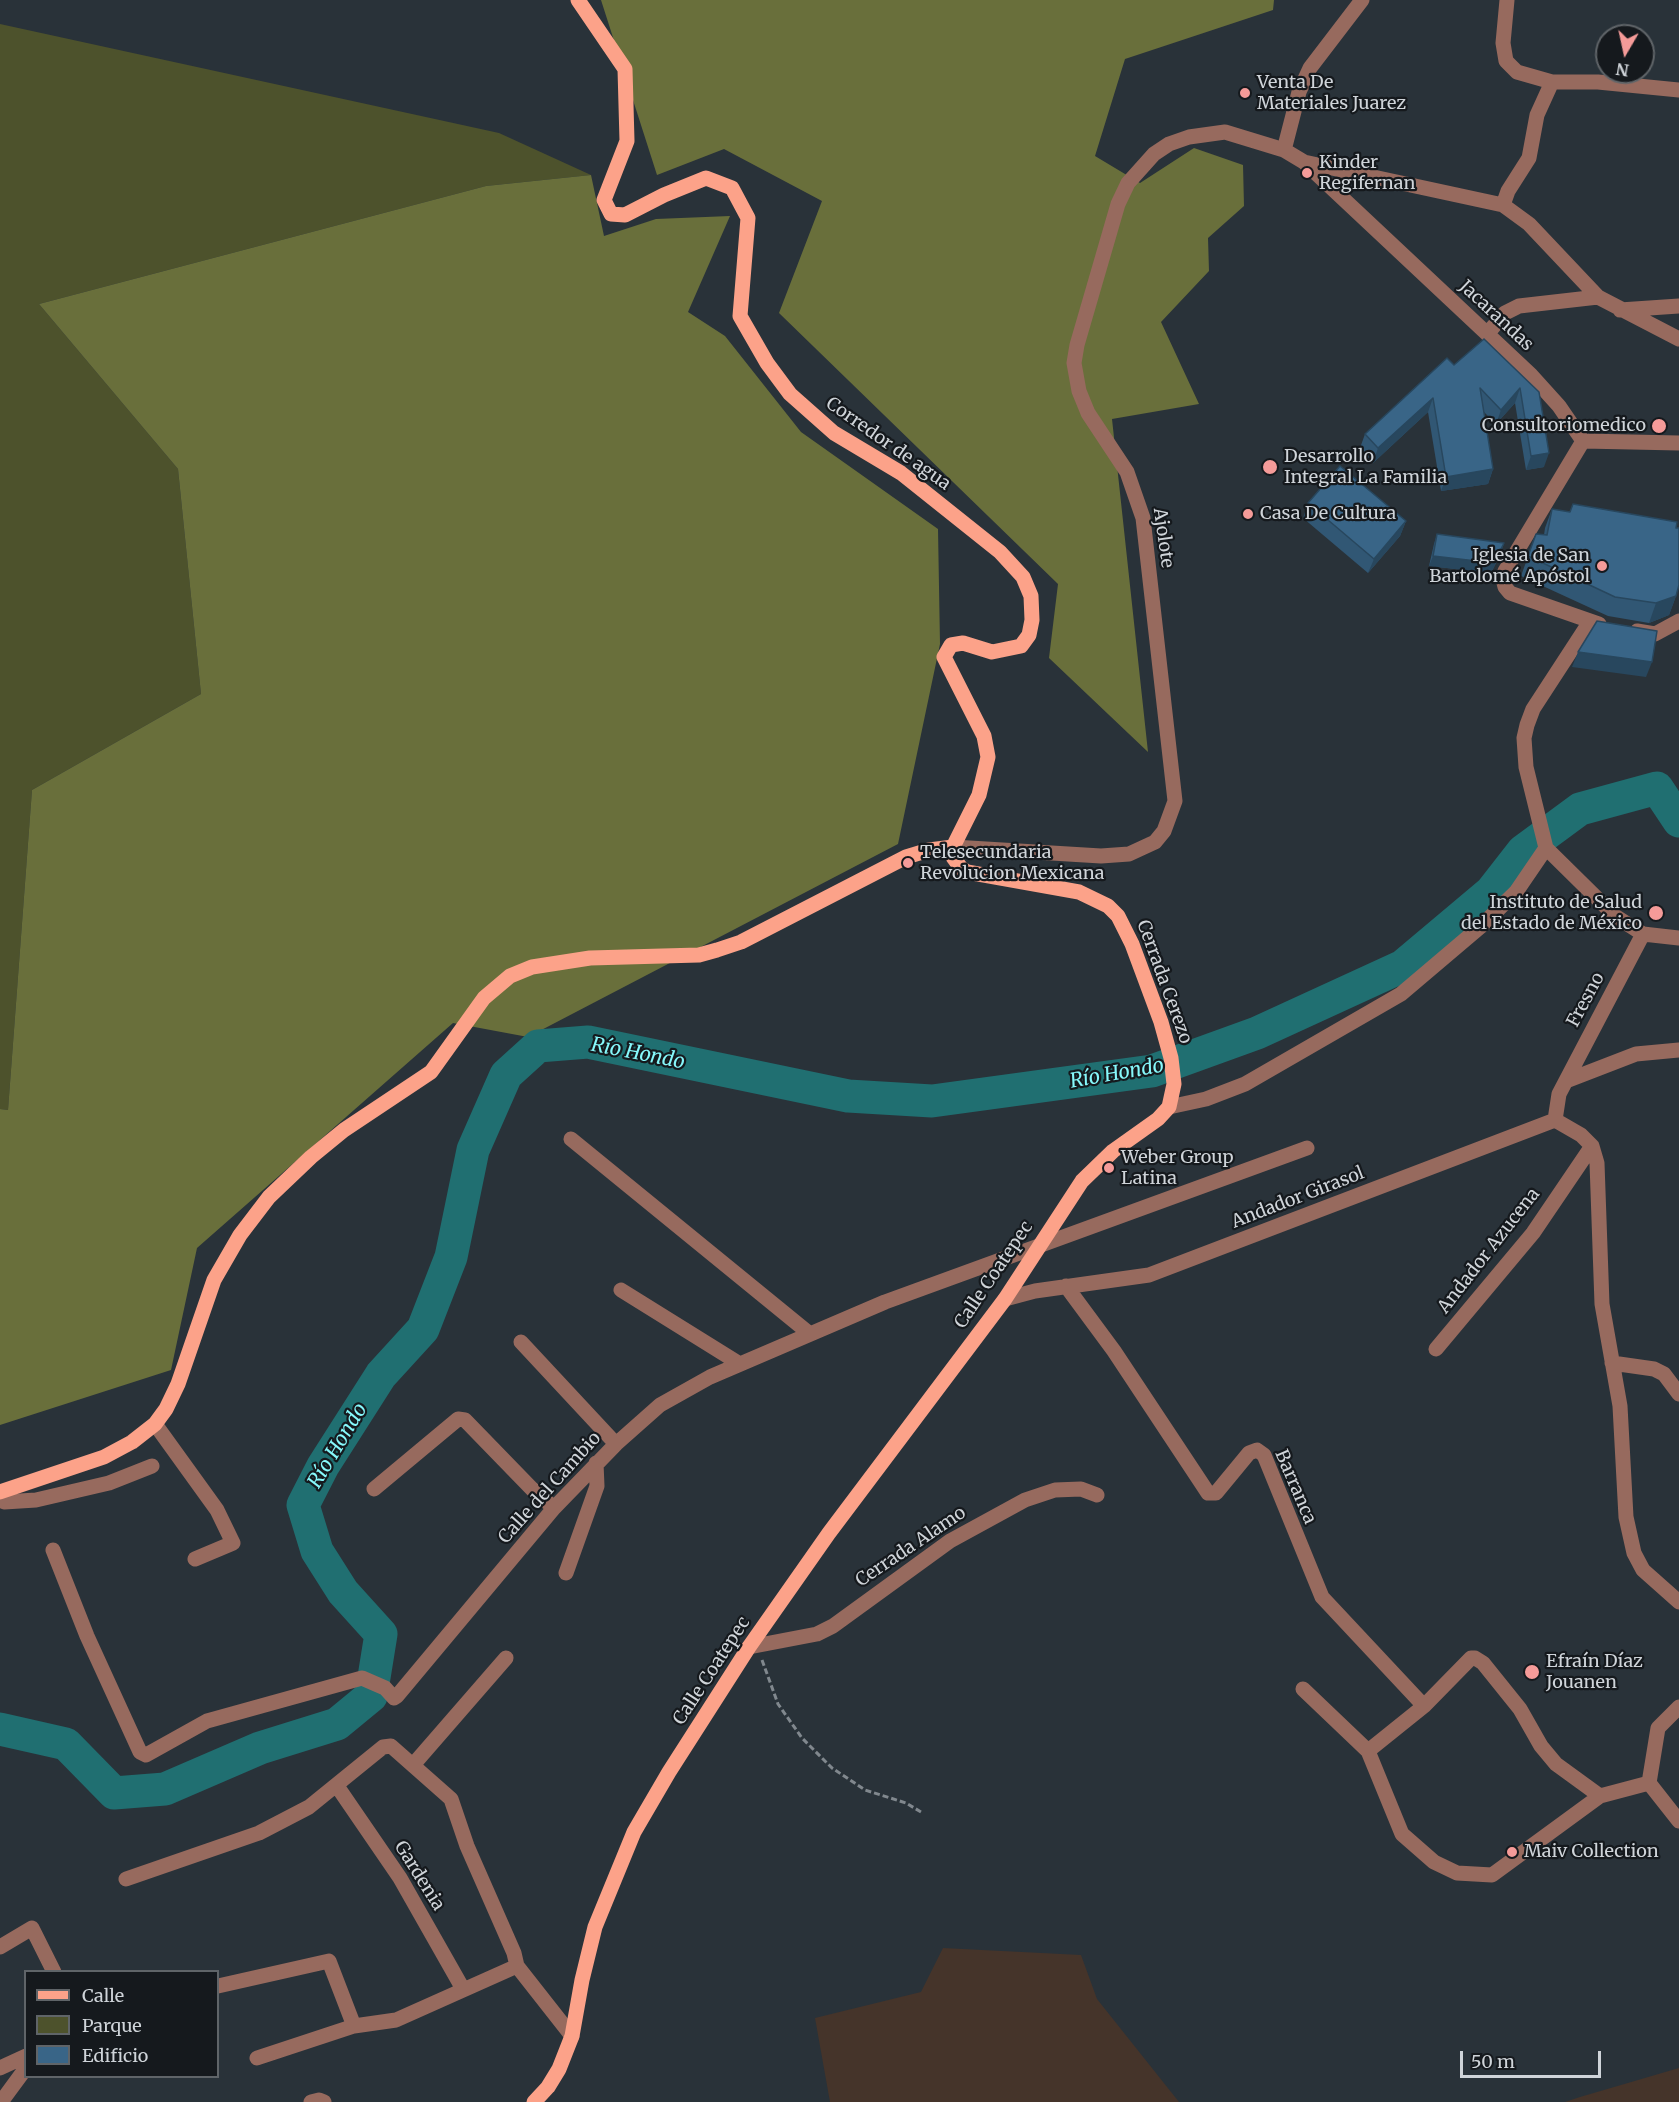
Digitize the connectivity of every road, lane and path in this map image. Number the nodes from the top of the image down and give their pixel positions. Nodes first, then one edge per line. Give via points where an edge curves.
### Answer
1 (578, 0) edge
2 (1362, 0) edge
3 (1507, 0) edge
4 (1552, 82) junction
5 (1679, 90) edge
6 (1284, 150) junction
7 (1304, 162) junction
8 (1503, 205) junction
9 (1598, 297) junction
10 (1679, 306) edge
11 (1620, 310) junction
12 (1487, 334) junction
13 (1679, 339) edge
14 (1583, 441) junction
15 (1679, 443) edge
16 (1679, 621) edge
17 (1589, 623) junction
18 (1544, 844) junction
19 (953, 848) junction
20 (1643, 934) junction
21 (1679, 938) edge
22 (1679, 1050) edge
23 (1566, 1081) junction
24 (1169, 1107) junction
25 (1555, 1120) junction
26 (571, 1138) dead end
27 (1592, 1146) junction
28 (1307, 1148) dead end
29 (1037, 1248) junction
30 (1066, 1286) junction
31 (621, 1290) dead end
32 (1005, 1299) junction
33 (810, 1334) junction
34 (521, 1342) dead end
35 (1436, 1349) dead end
36 (1612, 1363) junction
37 (740, 1364) junction
38 (1679, 1394) edge
39 (155, 1424) junction
40 (616, 1444) junction
41 (596, 1463) junction
42 (152, 1466) dead end
43 (374, 1489) dead end
44 (0, 1492) edge
45 (1097, 1495) dead end
46 (0, 1499) edge
47 (554, 1508) junction
48 (53, 1550) dead end
49 (195, 1559) dead end
50 (566, 1573) dead end
51 (1679, 1602) edge
52 (753, 1647) junction
53 (506, 1658) dead end
54 (1304, 1689) dead end
55 (1425, 1706) junction
56 (1679, 1707) edge
57 (1368, 1751) junction
58 (413, 1766) junction
59 (1649, 1783) junction
60 (337, 1786) junction
61 (1600, 1796) junction
62 (921, 1812) dead end
63 (1679, 1821) edge
64 (126, 1879) dead end
65 (0, 1947) edge
66 (516, 1966) junction
67 (53, 1970) edge
68 (219, 1986) edge
69 (463, 1989) junction
70 (354, 2026) junction
71 (572, 2036) junction
72 (24, 2057) edge
73 (257, 2058) dead end
74 (0, 2068) edge
75 (24, 2071) edge
76 (1, 2102) edge
77 (311, 2102) edge
78 (324, 2102) edge
79 (534, 2102) edge

1 - 19 main road, Corredor de agua via 626,69 627,141 604,200 610,214 625,215 706,178 732,188 748,218 740,316 790,394 834,433 901,473 1000,552 1023,577 1031,596 1032,620 1029,635 1021,646 992,652 963,643 946,650 947,666 984,736 988,757 979,795
2 - 6 street via 1310,68 1299,92
3 - 4 street via 1503,43 1506,61 1527,77
4 - 5 street
4 - 8 street via 1537,115 1529,158
6 - 7 street, Ajolote
6 - 19 street, Ajolote via 1225,132 1169,144 1154,154 1128,183 1118,204 1077,345 1074,363 1079,391 1088,413 1127,472 1143,518 1175,801 1164,831 1142,850 1116,856
7 - 8 street
7 - 12 street, Jacarandas
8 - 9 street via 1529,224
9 - 11 street
9 - 12 street via 1519,306 1505,313
10 - 11 street
11 - 13 street
12 - 14 street, Jacarandas via 1559,406
14 - 15 street
14 - 17 street via 1503,579 1510,593
16 - 17 street via 1655,634
17 - 18 street via 1533,709 1524,738 1526,767
18 - 20 street via 1615,916
18 - 24 street, Calle Coatepec via 1516,892 1401,994 1245,1084
19 - 24 main road, Cerrada Cerezo via 956,862 968,872 1079,892 1108,906 1118,916 1132,944 1171,1058 1174,1084
19 - 39 main road via 906,857 741,942 717,950 699,955 590,958 532,967 510,976 484,998 431,1072 344,1130 269,1197 240,1235 214,1280 178,1384
20 - 21 street
20 - 23 street, Fresno
22 - 23 street via 1636,1054
23 - 25 street, Fresno via 1559,1094
24 - 29 main road, Calle Coatepec via 1082,1181
25 - 27 street
25 - 30 street, Andador Girasol via 1149,1275
26 - 33 street
27 - 35 street, Andador Azucena via 1533,1233
27 - 36 street via 1597,1163 1602,1304
28 - 29 street, Calle del Cambio
29 - 32 main road, Calle Coatepec
29 - 33 street, Calle del Cambio via 885,1302
30 - 32 street, Andador Girasol
30 - 55 street, Barranca via 1208,1493 1216,1493 1249,1454 1257,1450 1264,1455 1322,1597
31 - 37 street
32 - 52 main road, Calle Coatepec via 829,1533
33 - 37 street, Calle del Cambio
34 - 40 street
36 - 38 street via 1654,1369 1664,1374
36 - 51 street via 1624,1439 1626,1517 1634,1553 1643,1570
37 - 40 street, Calle del Cambio via 660,1405
39 - 44 main road via 104,1457
39 - 49 street via 217,1510 233,1543
40 - 41 street, Calle del Cambio
41 - 47 street, Calle del Cambio
41 - 50 street via 597,1486
42 - 46 street via 109,1483 36,1500
43 - 47 street via 458,1419 465,1420
45 - 52 street, Cerrada Alamo via 1081,1489 1055,1490 1025,1500 950,1541 833,1626 817,1634
47 - 48 street, Calle del Cambio via 397,1696 362,1678 207,1721 146,1755 135,1746
52 - 62 path via 778,1704 802,1738 832,1768 865,1790
52 - 71 main road, Calle Coatepec via 634,1832 595,1927
53 - 58 street
54 - 57 street
55 - 57 street
55 - 61 street via 1475,1658 1520,1709 1556,1764
56 - 59 street via 1658,1728
57 - 61 street via 1402,1834 1434,1862 1465,1874 1492,1875
58 - 60 street via 391,1746 383,1747
58 - 66 street via 451,1799
59 - 61 street
59 - 63 street
60 - 64 street via 309,1807 259,1833
60 - 69 street, Gardenia via 400,1878
65 - 67 street via 32,1928
66 - 69 street
66 - 71 street
68 - 70 street via 329,1961
69 - 70 street via 396,2020
70 - 73 street
71 - 79 main road, Calle Coatepec via 559,2070
72 - 74 street
75 - 76 street
77 - 78 street

